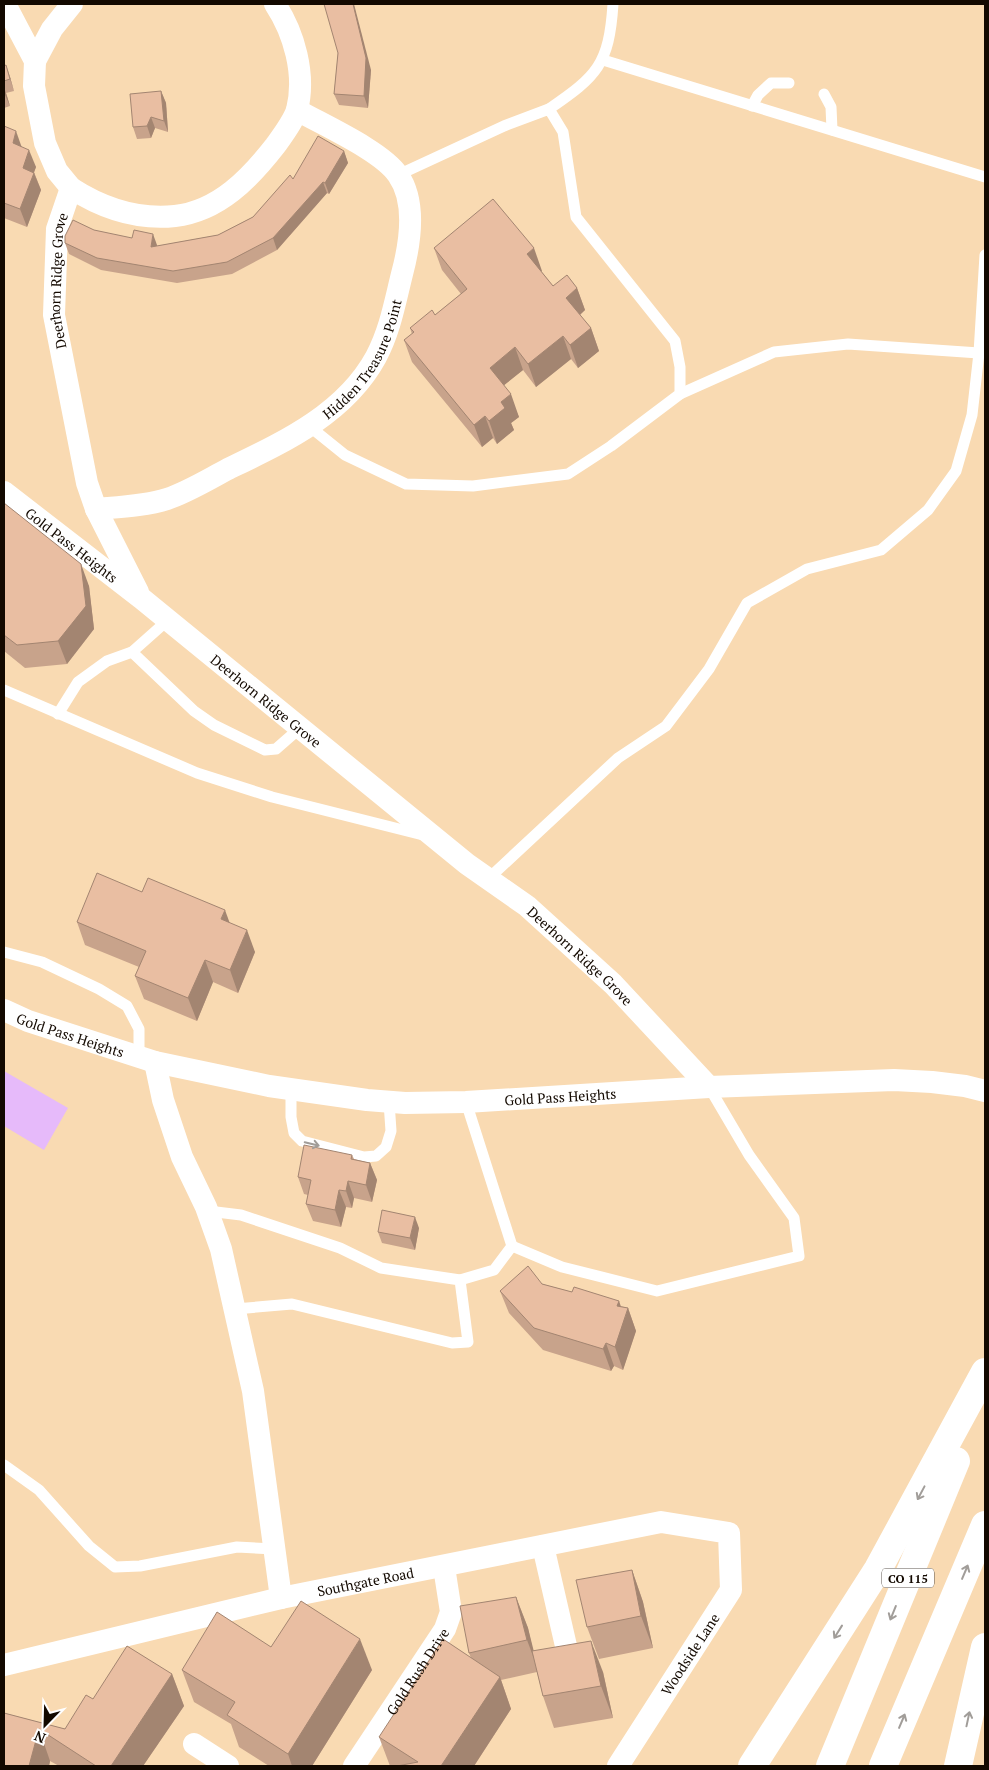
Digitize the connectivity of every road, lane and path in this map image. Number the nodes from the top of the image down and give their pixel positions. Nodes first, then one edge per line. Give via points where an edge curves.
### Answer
1 (5, 4) edge
2 (72, 4) edge
3 (275, 4) edge
4 (613, 4) edge
5 (35, 60) junction
6 (603, 60) junction
7 (789, 83) dead end
8 (824, 94) dead end
9 (752, 106) junction
10 (548, 109) junction
11 (297, 110) junction
12 (832, 130) junction
13 (398, 175) junction
14 (985, 177) edge
15 (71, 188) junction
16 (985, 255) edge
17 (980, 353) junction
18 (680, 394) junction
19 (308, 426) junction
20 (4, 492) edge
21 (96, 509) junction
22 (141, 598) junction
23 (168, 620) junction
24 (132, 652) junction
25 (4, 690) edge
26 (58, 714) junction
27 (300, 728) junction
28 (434, 838) junction
29 (488, 879) junction
30 (4, 952) edge
31 (4, 1010) edge
32 (147, 1060) junction
33 (709, 1087) junction
34 (291, 1089) junction
35 (985, 1091) edge
36 (389, 1102) junction
37 (466, 1102) junction
38 (208, 1211) junction
39 (512, 1246) junction
40 (460, 1280) junction
41 (235, 1309) junction
42 (985, 1372) edge
43 (985, 1390) edge
44 (4, 1465) edge
45 (985, 1526) edge
46 (729, 1533) joint
47 (543, 1546) junction
48 (275, 1549) junction
49 (444, 1567) junction
50 (281, 1598) junction
51 (985, 1647) edge
52 (569, 1659) edge
53 (4, 1665) edge
54 (194, 1744) dead end
55 (228, 1766) edge
56 (354, 1766) edge
57 (618, 1766) edge
58 (752, 1766) edge
59 (830, 1766) edge
60 (882, 1766) edge
61 (958, 1766) edge

1 - 5 street
2 - 5 street via 52,29
3 - 11 street, Deerhorn Ridge Grove via 295,45 299,87
4 - 6 lane
5 - 15 street, Deerhorn Ridge Grove via 34,86 45,143 57,171
6 - 9 lane
6 - 10 lane via 582,86
7 - 9 lane via 771,83
8 - 12 lane via 831,107
9 - 12 lane
10 - 13 lane
10 - 18 lane via 563,132 576,217 675,341 680,367
11 - 13 street, Hidden Treasure Point via 386,162
11 - 15 street, Deerhorn Ridge Grove via 285,133 247,181 201,209 176,216 145,217 117,211
12 - 14 lane
13 - 19 street, Hidden Treasure Point via 407,194 410,222 407,254 388,328 364,375 331,410
15 - 21 street, Deerhorn Ridge Grove via 57,229 54,315 87,483
16 - 17 lane
17 - 18 lane via 848,344 774,352
17 - 29 lane via 972,415 956,471 928,510 881,550 807,569 748,604 709,669 666,726 618,758
18 - 19 lane via 612,446 568,474 473,486 406,484 345,455
19 - 21 street, Hidden Treasure Point via 262,453 166,499
20 - 22 street, Gold Pass Heights
21 - 22 street, Deerhorn Ridge Grove
22 - 23 street, Deerhorn Ridge Grove
23 - 24 lane
23 - 27 street, Deerhorn Ridge Grove
24 - 26 lane via 108,661 78,682
24 - 27 lane via 194,711 214,725 265,750 276,749
25 - 26 lane
26 - 28 lane via 197,773 272,797
27 - 28 street, Deerhorn Ridge Grove
28 - 29 street, Deerhorn Ridge Grove
29 - 33 street, Deerhorn Ridge Grove via 527,906 614,984
30 - 32 lane, Gold Pass Heights via 42,962 98,988 127,1006 139,1029
31 - 32 street, Gold Pass Heights
32 - 34 street, Gold Pass Heights
32 - 38 street via 182,1157
33 - 35 street, Gold Pass Heights via 894,1080 932,1082
33 - 37 street, Gold Pass Heights
33 - 39 lane via 749,1155 794,1218 799,1256 656,1291 562,1267
34 - 36 street, Gold Pass Heights
34 -> 36 lane via 294,1133 302,1141 364,1157 376,1156 386,1147 391,1131
36 - 37 street, Gold Pass Heights
37 - 39 lane
38 - 40 lane via 241,1214 340,1248 381,1268
38 - 41 street
39 - 40 lane via 494,1270
40 - 41 lane via 468,1342 452,1343 292,1304
41 - 48 street via 253,1391
42 -> 58 highway via 878,1569
43 -> 59 highway, CO 115
44 - 48 lane via 39,1490 89,1546 115,1567 140,1566 237,1546
60 -> 45 highway
46 - 47 street, Southgate Road via 661,1522
46 - 57 street, Woodside Lane via 731,1590
47 - 49 street, Southgate Road
47 - 52 street
48 - 50 street
49 - 50 street, Southgate Road
49 - 56 street, Gold Rush Drive via 451,1612 445,1629
50 - 53 street, Southgate Road
61 -> 51 highway
54 - 55 street

